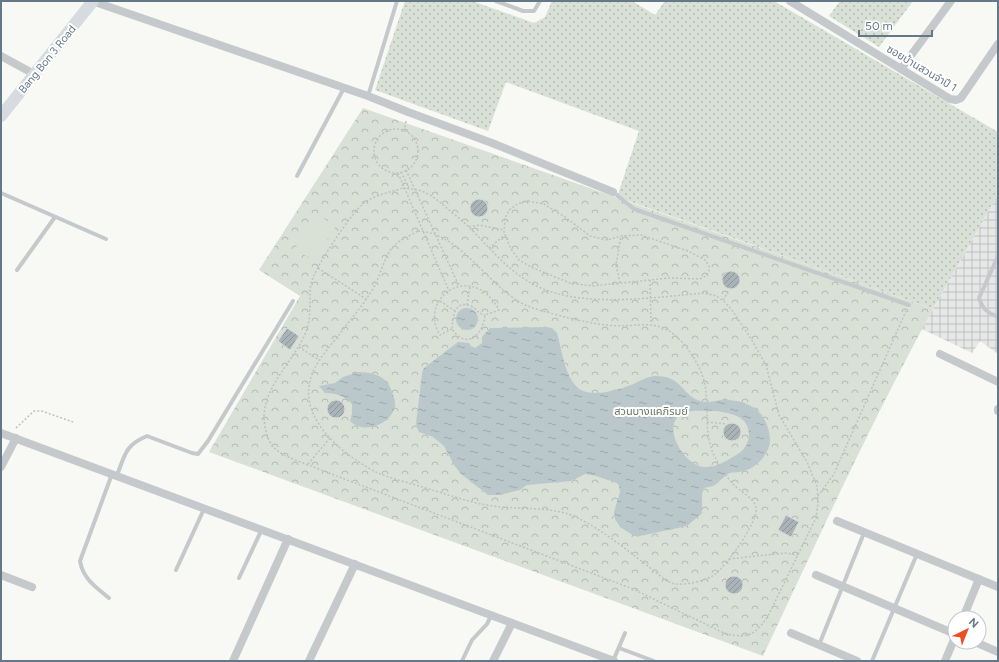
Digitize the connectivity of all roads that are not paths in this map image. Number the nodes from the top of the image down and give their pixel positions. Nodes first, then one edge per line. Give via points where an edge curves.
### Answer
1 (93, 1) edge
2 (397, 1) edge
3 (496, 1) edge
4 (540, 1) edge
5 (790, 1) edge
6 (951, 1) edge
7 (998, 44) edge
8 (1, 56) edge
9 (901, 69) junction
10 (34, 74) junction
11 (344, 88) junction
12 (368, 96) junction
13 (1, 116) edge
14 (297, 176) dead end
15 (613, 192) joint
16 (1, 193) edge
17 (55, 217) junction
18 (106, 239) dead end
19 (998, 256) edge
20 (17, 270) dead end
21 (292, 301) dead end
22 (909, 305) road end
23 (998, 317) edge
24 (940, 354) dead end
25 (998, 382) edge
26 (8, 436) edge
27 (1, 468) edge
28 (115, 474) junction
29 (205, 508) junction
30 (837, 521) dead end
31 (262, 529) junction
32 (864, 532) junction
33 (288, 540) junction
34 (917, 554) junction
35 (355, 564) junction
36 (176, 570) dead end
37 (1, 575) edge
38 (816, 575) dead end
39 (239, 578) dead end
40 (979, 579) junction
41 (843, 586) junction
42 (32, 587) dead end
43 (998, 587) edge
44 (108, 598) dead end
45 (894, 608) junction
46 (966, 610) edge
47 (491, 616) junction
48 (512, 623) junction
49 (947, 631) edge
50 (625, 633) dead end
51 (791, 633) dead end
52 (819, 645) junction
53 (987, 647) edge
54 (619, 648) junction
55 (950, 650) edge
56 (998, 652) edge
57 (233, 661) edge
58 (309, 661) edge
59 (462, 661) edge
60 (493, 661) edge
61 (614, 661) edge
62 (654, 661) edge
63 (857, 661) edge
64 (872, 661) edge
65 (945, 661) edge

1 - 10 main road, Bang Bon 3 Road
1 - 11 street
2 - 12 lane
3 - 4 lane via 523,11 534,11
5 - 9 street, ซอยบ้านสวนจำปี 1
6 - 9 street
7 - 9 street, ซอยบ้านสวนจำปี 1 via 961,98 956,100 950,99
8 - 10 street
10 - 13 main road, Bang Bon 3 Road
11 - 12 street
11 - 14 lane
12 - 15 street
15 - 22 lane via 634,209
16 - 17 lane
17 - 18 lane
17 - 20 lane
19 - 23 lane via 979,298 982,307
21 - 28 lane via 198,454 147,436 128,448
24 - 25 street
26 - 27 street
26 - 28 street
28 - 29 street
28 - 44 lane via 80,561 81,569 88,580
29 - 31 street
29 - 36 lane
30 - 32 street
31 - 33 street
31 - 39 lane
32 - 34 street
32 - 41 lane
33 - 35 street
33 - 57 street
34 - 40 street
34 - 45 lane
35 - 47 street
35 - 58 street
37 - 42 street
38 - 41 street
40 - 43 street
40 - 46 street
41 - 45 street
41 - 52 lane
45 - 49 street
45 - 64 lane
47 - 48 street
47 - 59 lane via 472,640
48 - 60 street
48 - 61 street
50 - 54 lane
51 - 52 street
52 - 63 street
53 - 56 street
54 - 61 lane
54 - 62 lane
55 - 65 street

